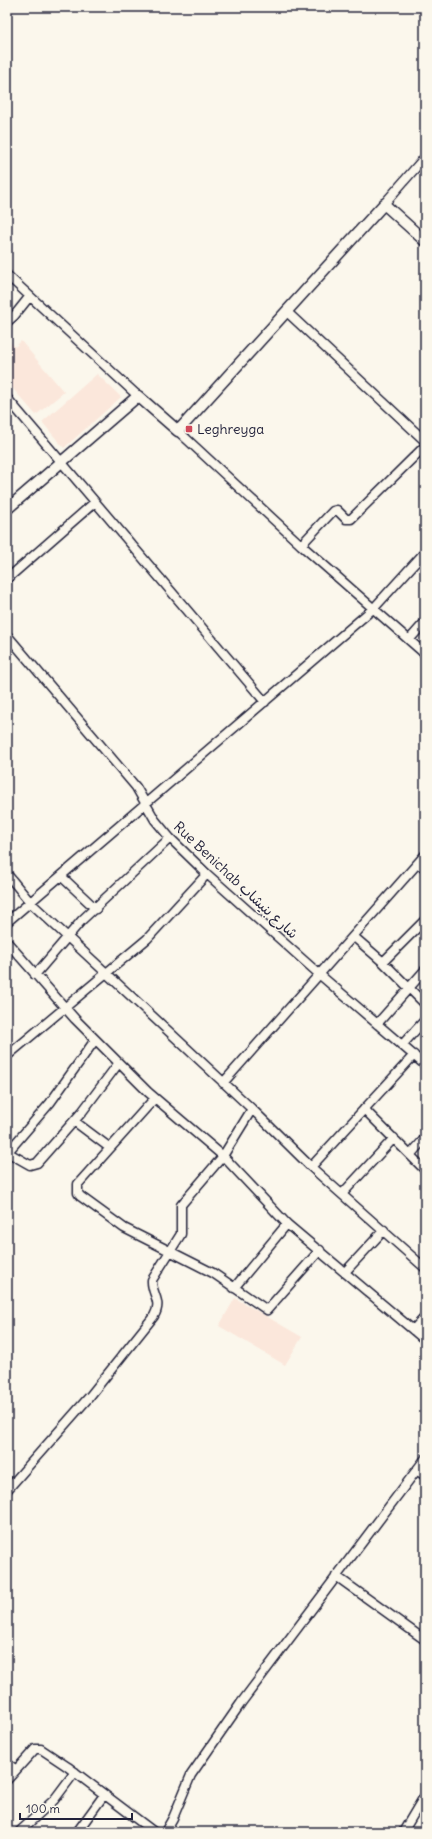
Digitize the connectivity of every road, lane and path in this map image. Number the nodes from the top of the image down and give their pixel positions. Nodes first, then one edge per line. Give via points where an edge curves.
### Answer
1 (425, 157) edge
2 (384, 204) junction
3 (425, 241) edge
4 (7, 275) edge
5 (30, 296) junction
6 (287, 312) junction
7 (7, 322) edge
8 (138, 396) junction
9 (7, 398) edge
10 (178, 431) junction
11 (425, 440) edge
12 (425, 446) edge
13 (61, 462) junction
14 (95, 502) junction
15 (7, 509) edge
16 (301, 545) junction
17 (425, 552) edge
18 (7, 579) edge
19 (374, 608) junction
20 (425, 622) edge
21 (7, 635) edge
22 (409, 640) junction
23 (425, 654) edge
24 (265, 702) junction
25 (146, 804) junction
26 (170, 838) junction
27 (425, 855) edge
28 (418, 863) junction
29 (425, 869) edge
30 (7, 874) edge
31 (207, 874) junction
32 (61, 876) junction
33 (30, 902) junction
34 (96, 909) junction
35 (425, 920) edge
36 (7, 922) edge
37 (353, 936) junction
38 (69, 937) junction
39 (7, 942) edge
40 (383, 962) junction
41 (425, 970) edge
42 (107, 973) junction
43 (319, 974) junction
44 (35, 975) junction
45 (408, 988) junction
46 (425, 1004) edge
47 (65, 1007) junction
48 (425, 1020) edge
49 (377, 1024) junction
50 (95, 1040) junction
51 (402, 1045) junction
52 (414, 1055) junction
53 (7, 1056) edge
54 (118, 1064) junction
55 (425, 1065) edge
56 (223, 1083) junction
57 (154, 1098) junction
58 (252, 1109) junction
59 (364, 1109) junction
60 (74, 1121) junction
61 (394, 1138) junction
62 (425, 1138) edge
63 (110, 1148) junction
64 (7, 1153) edge
65 (411, 1154) junction
66 (223, 1156) junction
67 (311, 1167) junction
68 (425, 1170) edge
69 (342, 1194) junction
70 (287, 1224) junction
71 (384, 1230) junction
72 (320, 1250) junction
73 (170, 1251) junction
74 (425, 1268) edge
75 (345, 1272) junction
76 (234, 1288) junction
77 (425, 1316) edge
78 (413, 1330) junction
79 (425, 1340) edge
80 (425, 1460) edge
81 (417, 1470) junction
82 (425, 1476) edge
83 (7, 1490) edge
84 (336, 1576) junction
85 (425, 1640) edge
86 (7, 1764) edge
87 (16, 1770) junction
88 (75, 1772) junction
89 (7, 1780) edge
90 (104, 1795) junction
91 (425, 1795) edge
92 (405, 1831) edge
93 (19, 1832) edge
94 (77, 1832) edge
95 (154, 1832) edge
96 (165, 1832) edge

1 - 2 street
2 - 3 street
2 - 6 street
4 - 5 street
5 - 7 street
5 - 8 street
6 - 10 street
6 - 11 street
8 - 10 street
8 - 13 street
9 - 13 street
10 - 16 street
12 - 16 street via 351,519 346,519 337,510 333,511
13 - 14 street
13 - 15 street
14 - 18 street
14 - 24 street
16 - 19 street
17 - 19 street
19 - 22 street
19 - 24 street
20 - 22 street
21 - 25 street, Rue Benichab شارع بنيشاب via 136,787
22 - 23 street
24 - 25 street
25 - 26 street, Rue Benichab شارع بنيشاب
25 - 32 street
26 - 31 street, Rue Benichab شارع بنيشاب
26 - 34 street
27 - 28 street
28 - 29 street
28 - 37 street
30 - 33 street
31 - 42 street via 147,939
31 - 43 street, Rue Benichab شارع بنيشاب
32 - 33 street
32 - 34 street
33 - 36 street
33 - 38 street
34 - 38 street via 82,920
35 - 40 street
37 - 40 street
37 - 43 street
38 - 42 street
38 - 44 street
39 - 44 street
40 - 45 street
41 - 45 street
42 - 47 street
42 - 56 street
43 - 49 street, Rue Benichab شارع بنيشاب
43 - 56 street
44 - 47 street
45 - 46 street
45 - 49 street
47 - 50 street
47 - 53 street
48 - 51 street
49 - 51 street, Rue Benichab شارع بنيشاب
50 - 54 street
50 - 64 street via 50,1103
51 - 52 street, Rue Benichab شارع بنيشاب
52 - 55 street, Rue Benichab شارع بنيشاب
52 - 59 street
54 - 57 street
54 - 60 street
56 - 58 street
57 - 63 street
57 - 66 street
58 - 66 street
58 - 67 street
59 - 61 street
59 - 67 street
60 - 63 street
60 - 64 street via 34,1165
61 - 65 street
61 - 69 street
62 - 65 street
63 - 73 street via 78,1184 78,1193 124,1228
65 - 68 street
66 - 70 street
66 - 73 street via 181,1205 181,1234
67 - 69 street
69 - 71 street
70 - 72 street
70 - 76 street
71 - 74 street
71 - 75 street
72 - 75 street
72 - 76 street via 267,1310
73 - 76 street
73 - 83 street via 152,1280 158,1303 158,1310 154,1316 90,1396
75 - 78 street
77 - 78 street
78 - 79 street
80 - 81 street
81 - 82 street
81 - 84 street
84 - 85 street
84 - 96 street via 191,1774
86 - 87 street
87 - 88 street via 38,1748
87 - 89 street
88 - 90 street
88 - 93 street via 54,1800
90 - 94 street
90 - 95 street
91 - 92 street

